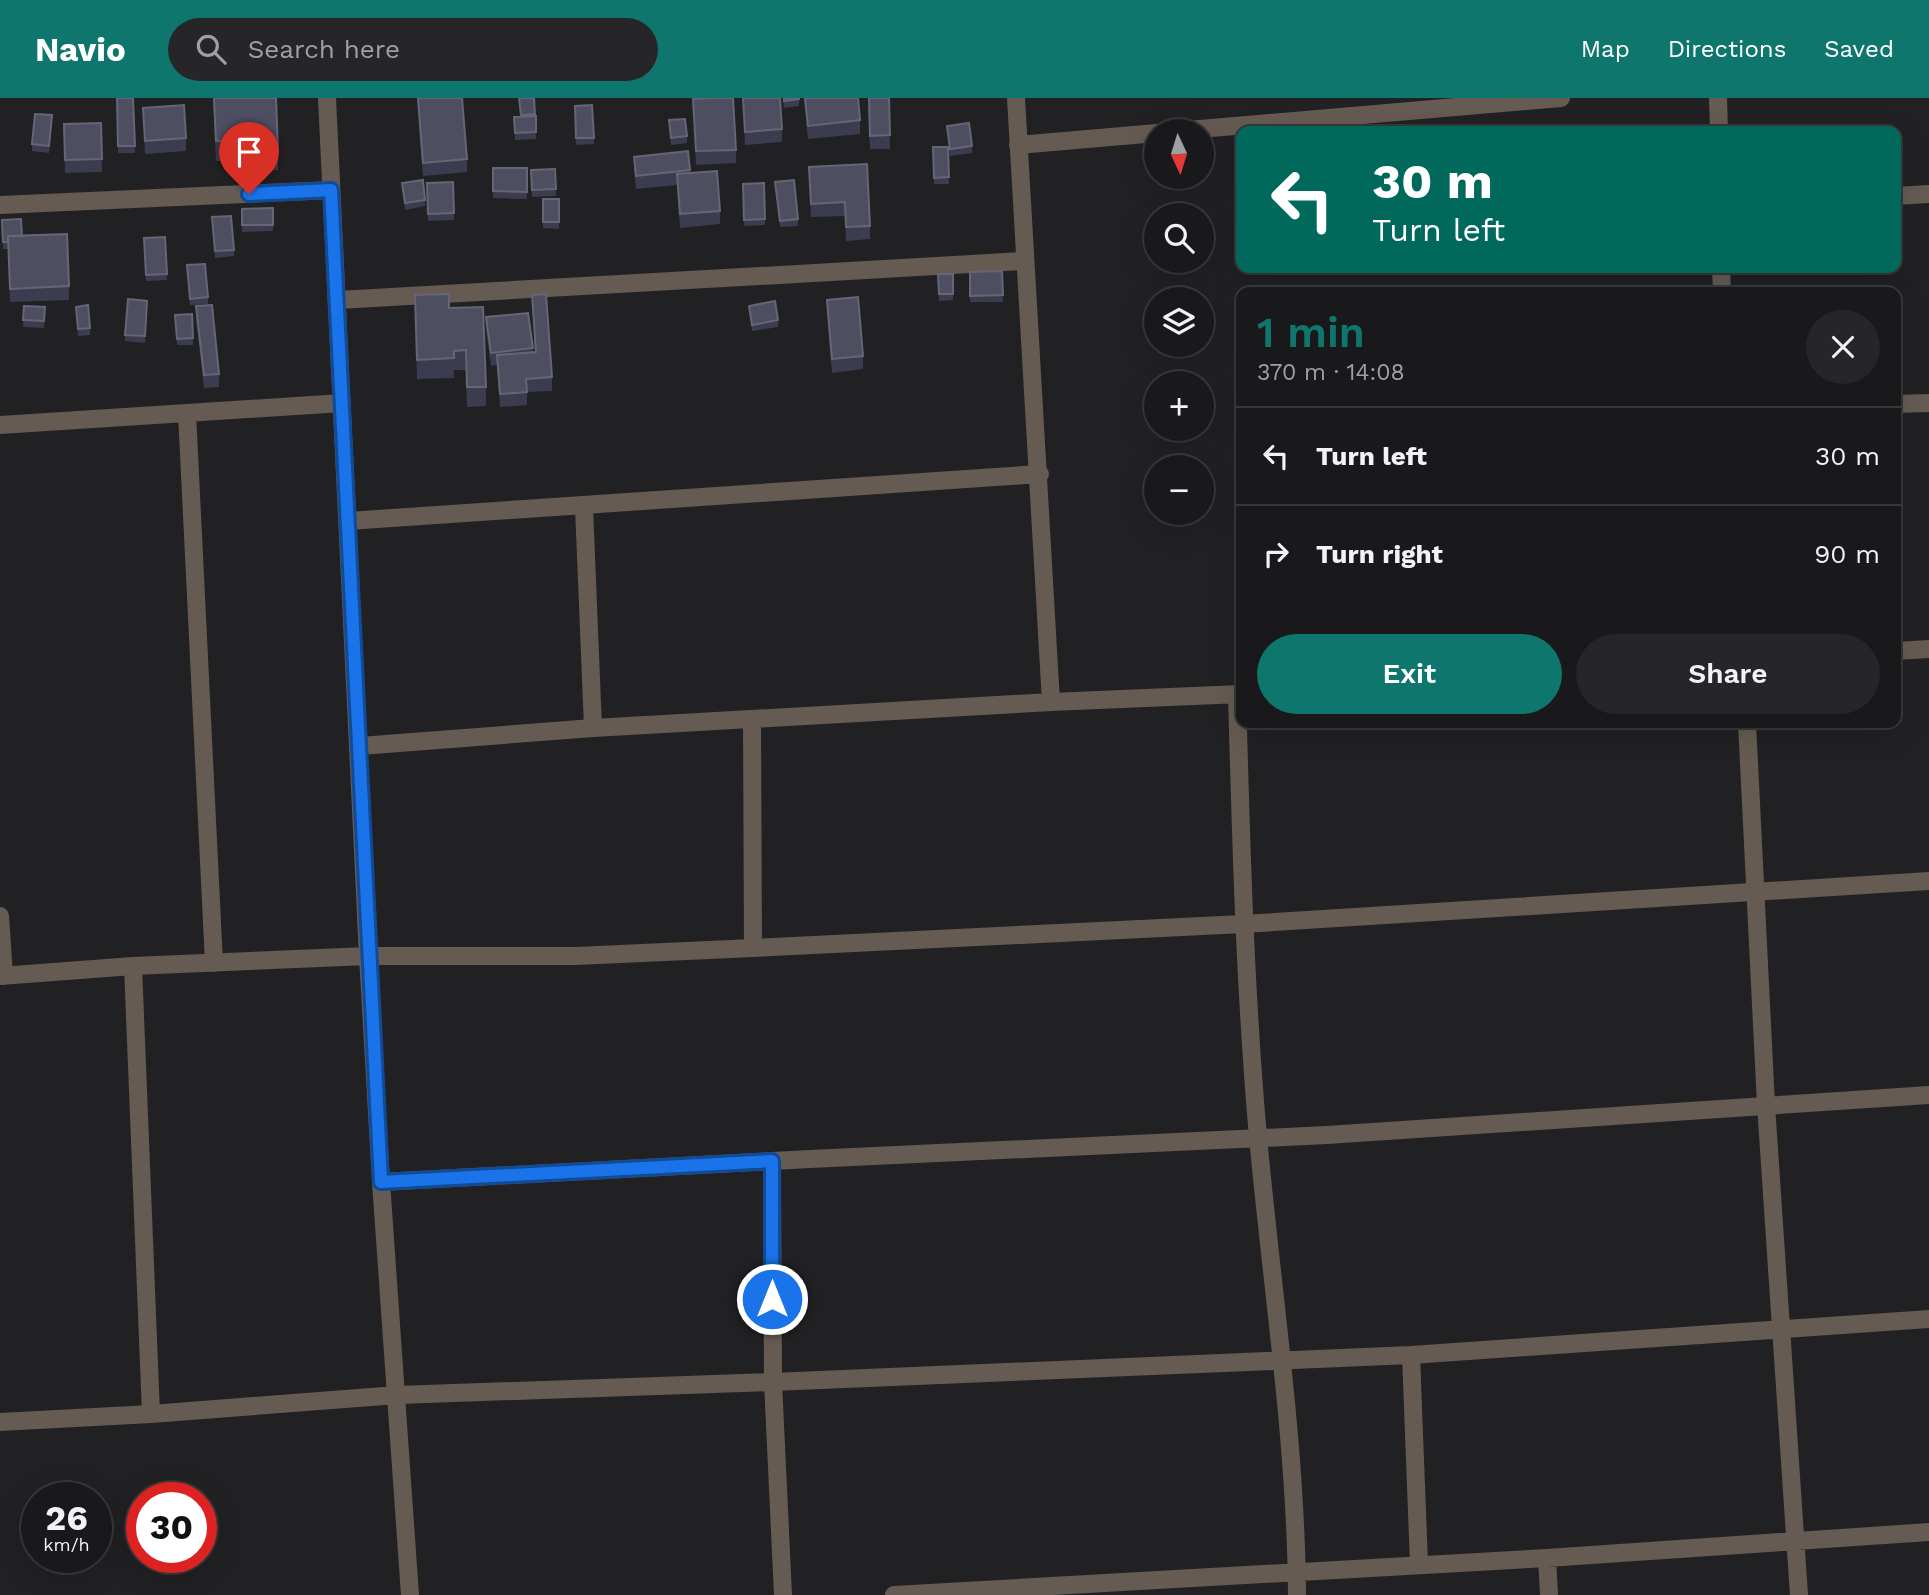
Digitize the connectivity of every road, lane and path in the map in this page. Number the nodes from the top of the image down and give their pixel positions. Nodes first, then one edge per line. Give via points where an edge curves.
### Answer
1 (327, 98) edge
2 (1016, 98) edge
3 (1561, 98) edge
4 (1718, 98) edge
5 (1719, 126) edge
6 (1214, 128) edge
7 (1144, 134) edge
8 (1018, 145) junction
9 (331, 190) junction
10 (1929, 194) edge
11 (1901, 196) edge
12 (0, 205) edge
13 (1024, 261) junction
14 (338, 300) junction
15 (342, 403) junction
16 (1929, 403) edge
17 (1901, 404) edge
18 (187, 413) junction
19 (0, 425) edge
20 (1040, 474) junction
21 (584, 507) junction
22 (348, 521) junction
23 (1929, 649) edge
24 (1901, 651) edge
25 (1236, 694) edge
26 (1051, 702) junction
27 (752, 719) junction
28 (593, 728) junction
29 (1240, 728) edge
30 (1747, 728) edge
31 (360, 746) junction
32 (1929, 881) edge
33 (1755, 892) junction
34 (0, 916) edge
35 (1243, 923) junction
36 (753, 948) junction
37 (368, 956) junction
38 (214, 963) junction
39 (132, 966) junction
40 (2, 976) edge
41 (1929, 1095) edge
42 (1766, 1105) junction
43 (1258, 1138) junction
44 (772, 1161) junction
45 (381, 1182) junction
46 (1929, 1319) edge
47 (1783, 1327) junction
48 (1411, 1355) junction
49 (1283, 1359) junction
50 (773, 1382) junction
51 (397, 1395) junction
52 (151, 1414) junction
53 (0, 1422) edge
54 (1929, 1532) edge
55 (1796, 1540) junction
56 (1546, 1558) junction
57 (1419, 1564) junction
58 (1297, 1570) junction
59 (1126, 1588) edge
60 (410, 1595) edge
61 (783, 1595) edge
62 (894, 1595) edge
63 (1297, 1595) edge
64 (1549, 1595) edge
65 (1799, 1595) edge

1 - 9 street
2 - 8 street
3 - 6 street
4 - 5 street
7 - 8 street
8 - 13 street
9 - 12 street
9 - 14 street
10 - 11 street
13 - 14 street
13 - 20 street
14 - 15 street
15 - 18 street
15 - 22 street
16 - 17 street
18 - 19 street
18 - 38 street
20 - 21 street
20 - 26 street
21 - 22 street
21 - 28 street
22 - 31 street
23 - 24 street
25 - 26 street
26 - 27 street
27 - 28 street
27 - 36 street
28 - 31 street
29 - 35 street
30 - 33 street
31 - 37 street
32 - 33 street
33 - 35 street
33 - 42 street
34 - 40 street
35 - 36 street
35 - 43 street
36 - 37 street via 576,956
37 - 38 street
37 - 45 street
38 - 39 street
39 - 40 street
39 - 52 street
41 - 42 street
42 - 43 street
42 - 47 street
43 - 44 street
43 - 49 street
44 - 45 street
44 - 50 street
45 - 51 street
46 - 47 street
47 - 48 street
47 - 55 street
48 - 49 street
48 - 57 street
49 - 50 street
49 - 58 street
50 - 51 street
50 - 61 street
51 - 52 street
51 - 60 street
52 - 53 street
54 - 55 street
55 - 56 street
55 - 65 street
56 - 57 street
56 - 64 street
57 - 58 street
58 - 59 street
58 - 63 street
59 - 62 street

